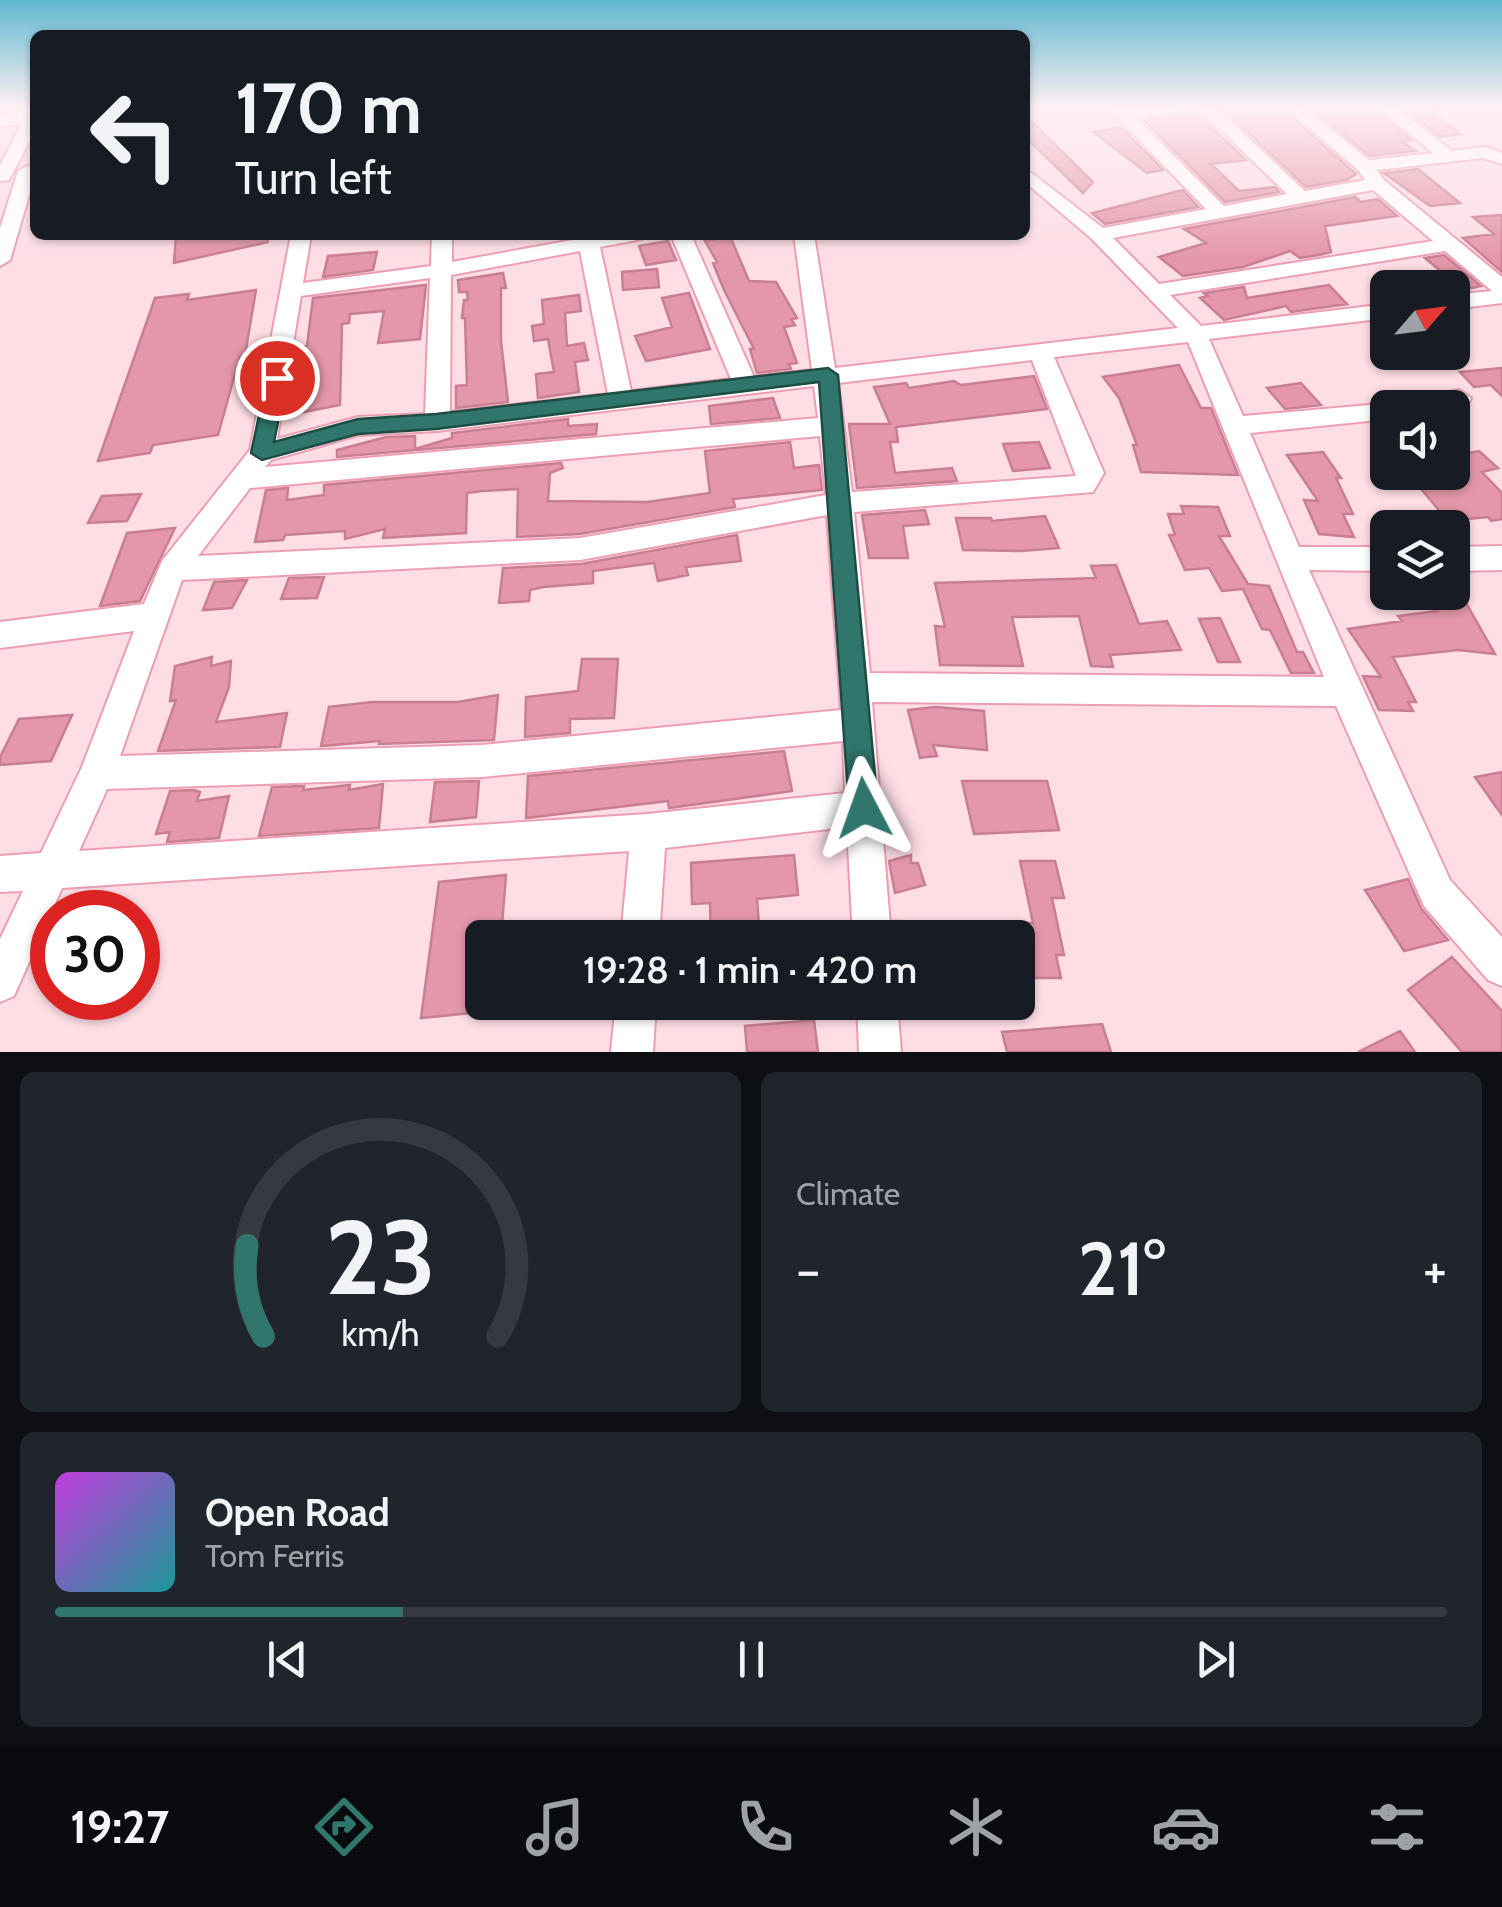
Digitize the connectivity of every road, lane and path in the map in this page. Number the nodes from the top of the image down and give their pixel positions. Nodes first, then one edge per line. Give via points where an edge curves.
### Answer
1 (1166, 158) edge
2 (1259, 158) edge
3 (1355, 158) edge
4 (1431, 158) edge
5 (1365, 166) junction
6 (30, 170) edge
7 (30, 173) edge
8 (2, 176) edge
9 (1030, 177) edge
10 (1377, 184) junction
11 (1301, 197) junction
12 (1219, 210) junction
13 (1099, 235) junction
14 (300, 240) edge
15 (442, 240) edge
16 (582, 240) edge
17 (587, 240) edge
18 (684, 240) edge
19 (805, 240) edge
20 (1449, 244) junction
21 (0, 260) edge
22 (439, 271) junction
23 (1502, 288) edge
24 (292, 292) junction
25 (1151, 292) junction
26 (1502, 296) edge
27 (1470, 300) edge
28 (1370, 313) edge
29 (1196, 334) junction
30 (1040, 352) junction
31 (828, 375) junction
32 (744, 384) junction
33 (621, 398) junction
34 (1370, 412) edge
35 (436, 422) junction
36 (833, 426) junction
37 (1234, 426) junction
38 (262, 453) junction
39 (241, 479) junction
40 (840, 503) junction
41 (1289, 558) junction
42 (1502, 558) edge
43 (1370, 559) edge
44 (1470, 559) edge
45 (172, 569) junction
46 (154, 616) junction
47 (0, 634) edge
48 (856, 686) junction
49 (1346, 692) junction
50 (858, 724) junction
51 (98, 774) junction
52 (864, 808) junction
53 (648, 832) junction
54 (50, 869) junction
55 (0, 874) edge
56 (641, 920) edge
57 (871, 920) edge
58 (1502, 966) edge
59 (0, 982) edge
60 (635, 1020) edge
61 (877, 1020) edge
62 (632, 1052) edge
63 (880, 1052) edge

1 - 12 street
2 - 11 street
3 - 5 street
4 - 5 street
5 - 10 street
6 - 8 street
7 - 21 street
9 - 13 street
10 - 11 street
10 - 20 street
11 - 12 street
12 - 13 street
13 - 25 street
14 - 24 street
15 - 22 street
16 - 22 street
17 - 33 street
18 - 32 street
19 - 31 street
20 - 23 street
20 - 25 street
22 - 24 street
22 - 35 street
24 - 38 street
25 - 29 street
26 - 27 street
28 - 29 street
29 - 30 street
29 - 37 street
30 - 31 street
30 - 40 street via 1091,472 1084,485
31 - 32 street
31 - 36 street
32 - 33 street
33 - 35 street
34 - 37 street
35 - 38 street via 358,426
36 - 39 street
36 - 40 street
37 - 41 street
38 - 39 street
39 - 45 street
40 - 45 street via 580,549
40 - 48 street
41 - 43 street
41 - 49 street
42 - 44 street
45 - 46 street
46 - 47 street
46 - 51 street
48 - 49 street
48 - 50 street
49 - 58 street via 1437,893
50 - 51 street via 482,761
50 - 52 street
51 - 54 street
52 - 53 street
52 - 57 street
53 - 54 street
53 - 56 street
54 - 55 street
54 - 59 street
60 - 62 street
61 - 63 street

